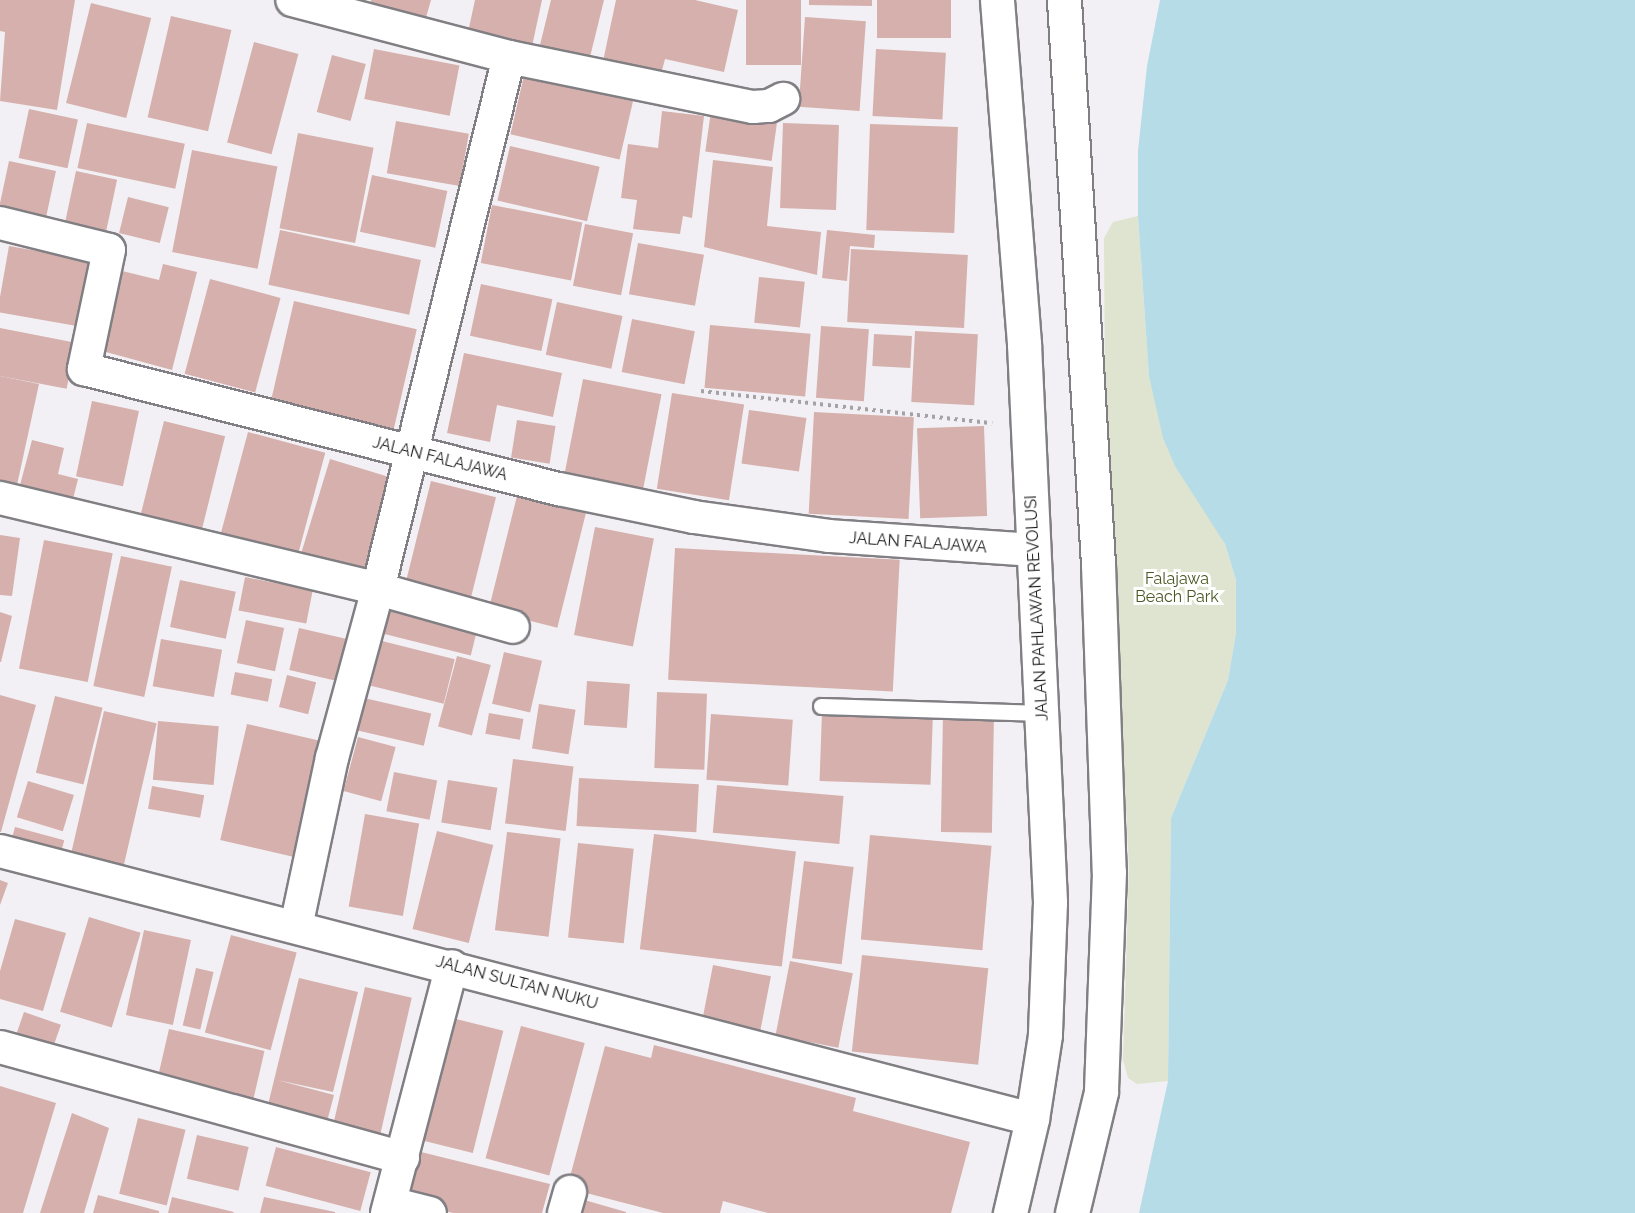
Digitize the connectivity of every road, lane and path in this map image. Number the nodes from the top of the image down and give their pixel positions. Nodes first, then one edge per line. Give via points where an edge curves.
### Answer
1 (292, 0) edge
2 (997, 0) edge
3 (1065, 0) edge
4 (509, 57) junction
5 (783, 99) dead end
6 (0, 223) edge
7 (701, 391) dead end
8 (1028, 426) junction
9 (411, 453) junction
10 (0, 498) edge
11 (1034, 550) junction
12 (378, 589) junction
13 (513, 627) dead end
14 (821, 706) dead end
15 (1043, 713) junction
16 (0, 851) edge
17 (296, 927) junction
18 (452, 966) junction
19 (0, 1047) edge
20 (1032, 1119) junction
21 (403, 1158) junction
22 (389, 1208) edge
23 (430, 1213) edge
24 (1010, 1213) edge
25 (1072, 1213) edge

1 - 4 street
2 - 8 street, JALAN PAHLAWAN REVOLUSI
3 - 25 street via 1100,597 1109,872 1101,1092
4 - 5 street via 753,107 769,106
4 - 9 street
6 - 9 street, JALAN FALAJAWA via 110,250 84,369
7 - 8 path
8 - 11 street, JALAN PAHLAWAN REVOLUSI
9 - 11 street, JALAN FALAJAWA via 559,489 738,524 897,543
9 - 12 street
10 - 12 street
11 - 15 street, JALAN PAHLAWAN REVOLUSI
12 - 13 street
12 - 17 street via 332,758
14 - 15 lane
15 - 20 street, JALAN PAHLAWAN REVOLUSI via 1050,902 1046,1035
16 - 17 street, JALAN SULTAN NUKU
17 - 18 street, JALAN SULTAN NUKU
18 - 20 street, JALAN SULTAN NUKU
18 - 21 street
19 - 21 street
20 - 24 street, JALAN PAHLAWAN REVOLUSI
21 - 22 street
22 - 23 street

